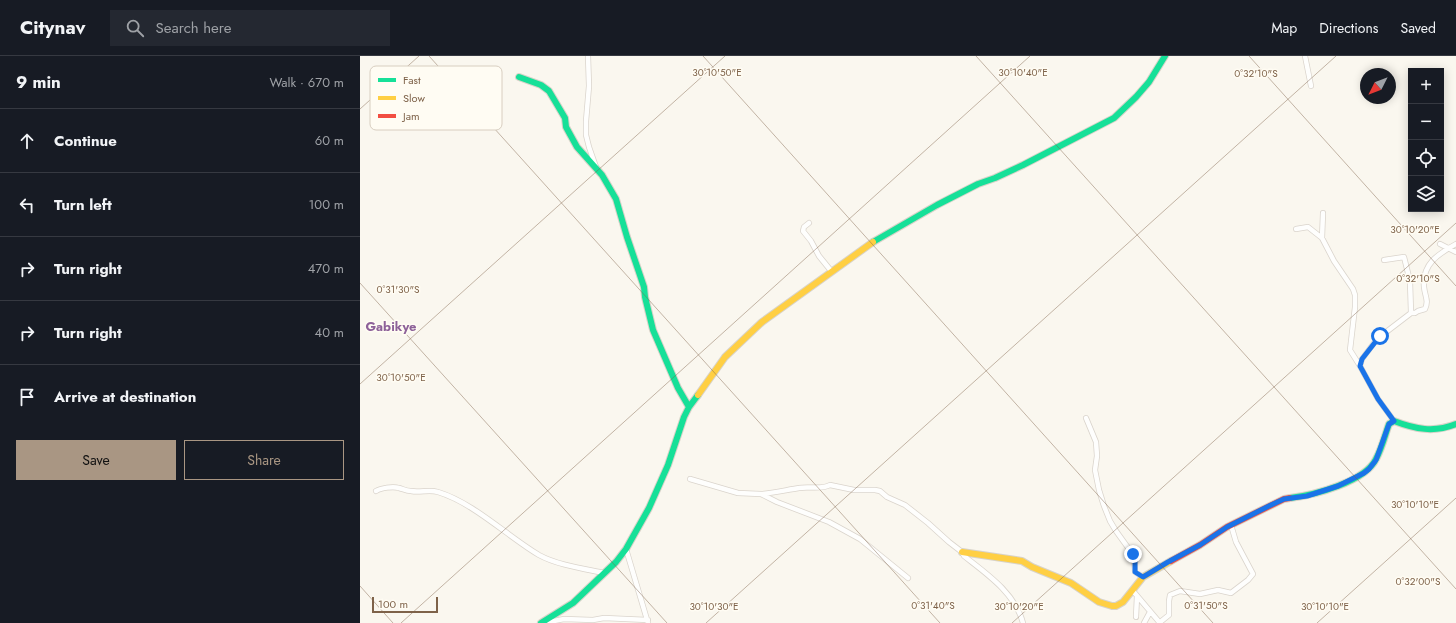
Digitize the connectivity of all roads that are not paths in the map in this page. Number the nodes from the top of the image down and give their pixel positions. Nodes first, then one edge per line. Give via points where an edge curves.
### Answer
1 (588, 56) edge
2 (1305, 56) edge
3 (1162, 57) edge
4 (519, 77) dead end
5 (1311, 86) dead end
6 (598, 170) junction
7 (1323, 213) dead end
8 (809, 223) dead end
9 (1296, 229) dead end
10 (1322, 238) junction
11 (1440, 244) dead end
12 (1456, 244) edge
13 (1449, 248) junction
14 (1456, 252) edge
15 (1384, 260) dead end
16 (832, 272) junction
17 (1411, 313) junction
18 (1360, 366) junction
19 (689, 407) junction
20 (1086, 418) dead end
21 (1394, 421) junction
22 (1456, 424) edge
23 (690, 479) dead end
24 (376, 491) dead end
25 (761, 494) junction
26 (1230, 525) junction
27 (626, 549) junction
28 (962, 552) junction
29 (604, 573) junction
30 (1143, 577) junction
31 (908, 578) dead end
32 (1135, 593) junction
33 (1150, 612) junction
34 (1136, 617) dead end
35 (648, 621) edge
36 (541, 623) edge
37 (544, 623) edge
38 (1023, 623) edge
39 (1144, 623) edge
40 (1160, 623) edge

1 - 6 street via 586,135
2 - 5 street
3 - 16 street via 1150,80 1131,103 1114,118 1023,165 937,205 882,236
4 - 6 street via 541,85 548,91 565,118 566,127 577,147
6 - 19 street via 616,199 644,287 653,330
7 - 10 street
8 - 16 street via 803,231
9 - 10 street via 1308,227
10 - 18 street via 1356,295 1350,350
11 - 13 street
12 - 13 street
13 - 14 street
13 - 17 street via 1432,259 1426,270 1424,285 1428,303 1425,309
15 - 17 street via 1404,257 1410,281
16 - 19 street via 762,322 725,357
17 - 18 street via 1377,339 1362,359
18 - 21 street via 1378,399
19 - 27 street via 668,466 649,508
20 - 30 street via 1096,442 1099,490 1107,514 1120,538 1134,556 1135,572
21 - 22 street via 1412,428 1426,429
21 - 26 street via 1389,424 1376,460 1364,473 1338,486 1307,496 1284,499
23 - 25 street via 738,493
24 - 29 street via 394,487 414,492 438,492 470,507 540,555 564,564
25 - 28 street via 830,485 854,490 875,490 905,505
25 - 31 street via 829,522 860,539
26 - 30 street
26 - 40 street via 1253,574 1232,593 1218,590 1200,594 1176,592 1170,596 1169,615
27 - 29 street
27 - 35 street
28 - 32 street via 1022,561 1071,583 1099,602 1112,606 1120,604
28 - 38 street via 1004,590
29 - 36 street via 573,603
30 - 32 street
32 - 33 street
32 - 34 street
33 - 39 street
33 - 40 street
35 - 37 street via 604,618 564,619

